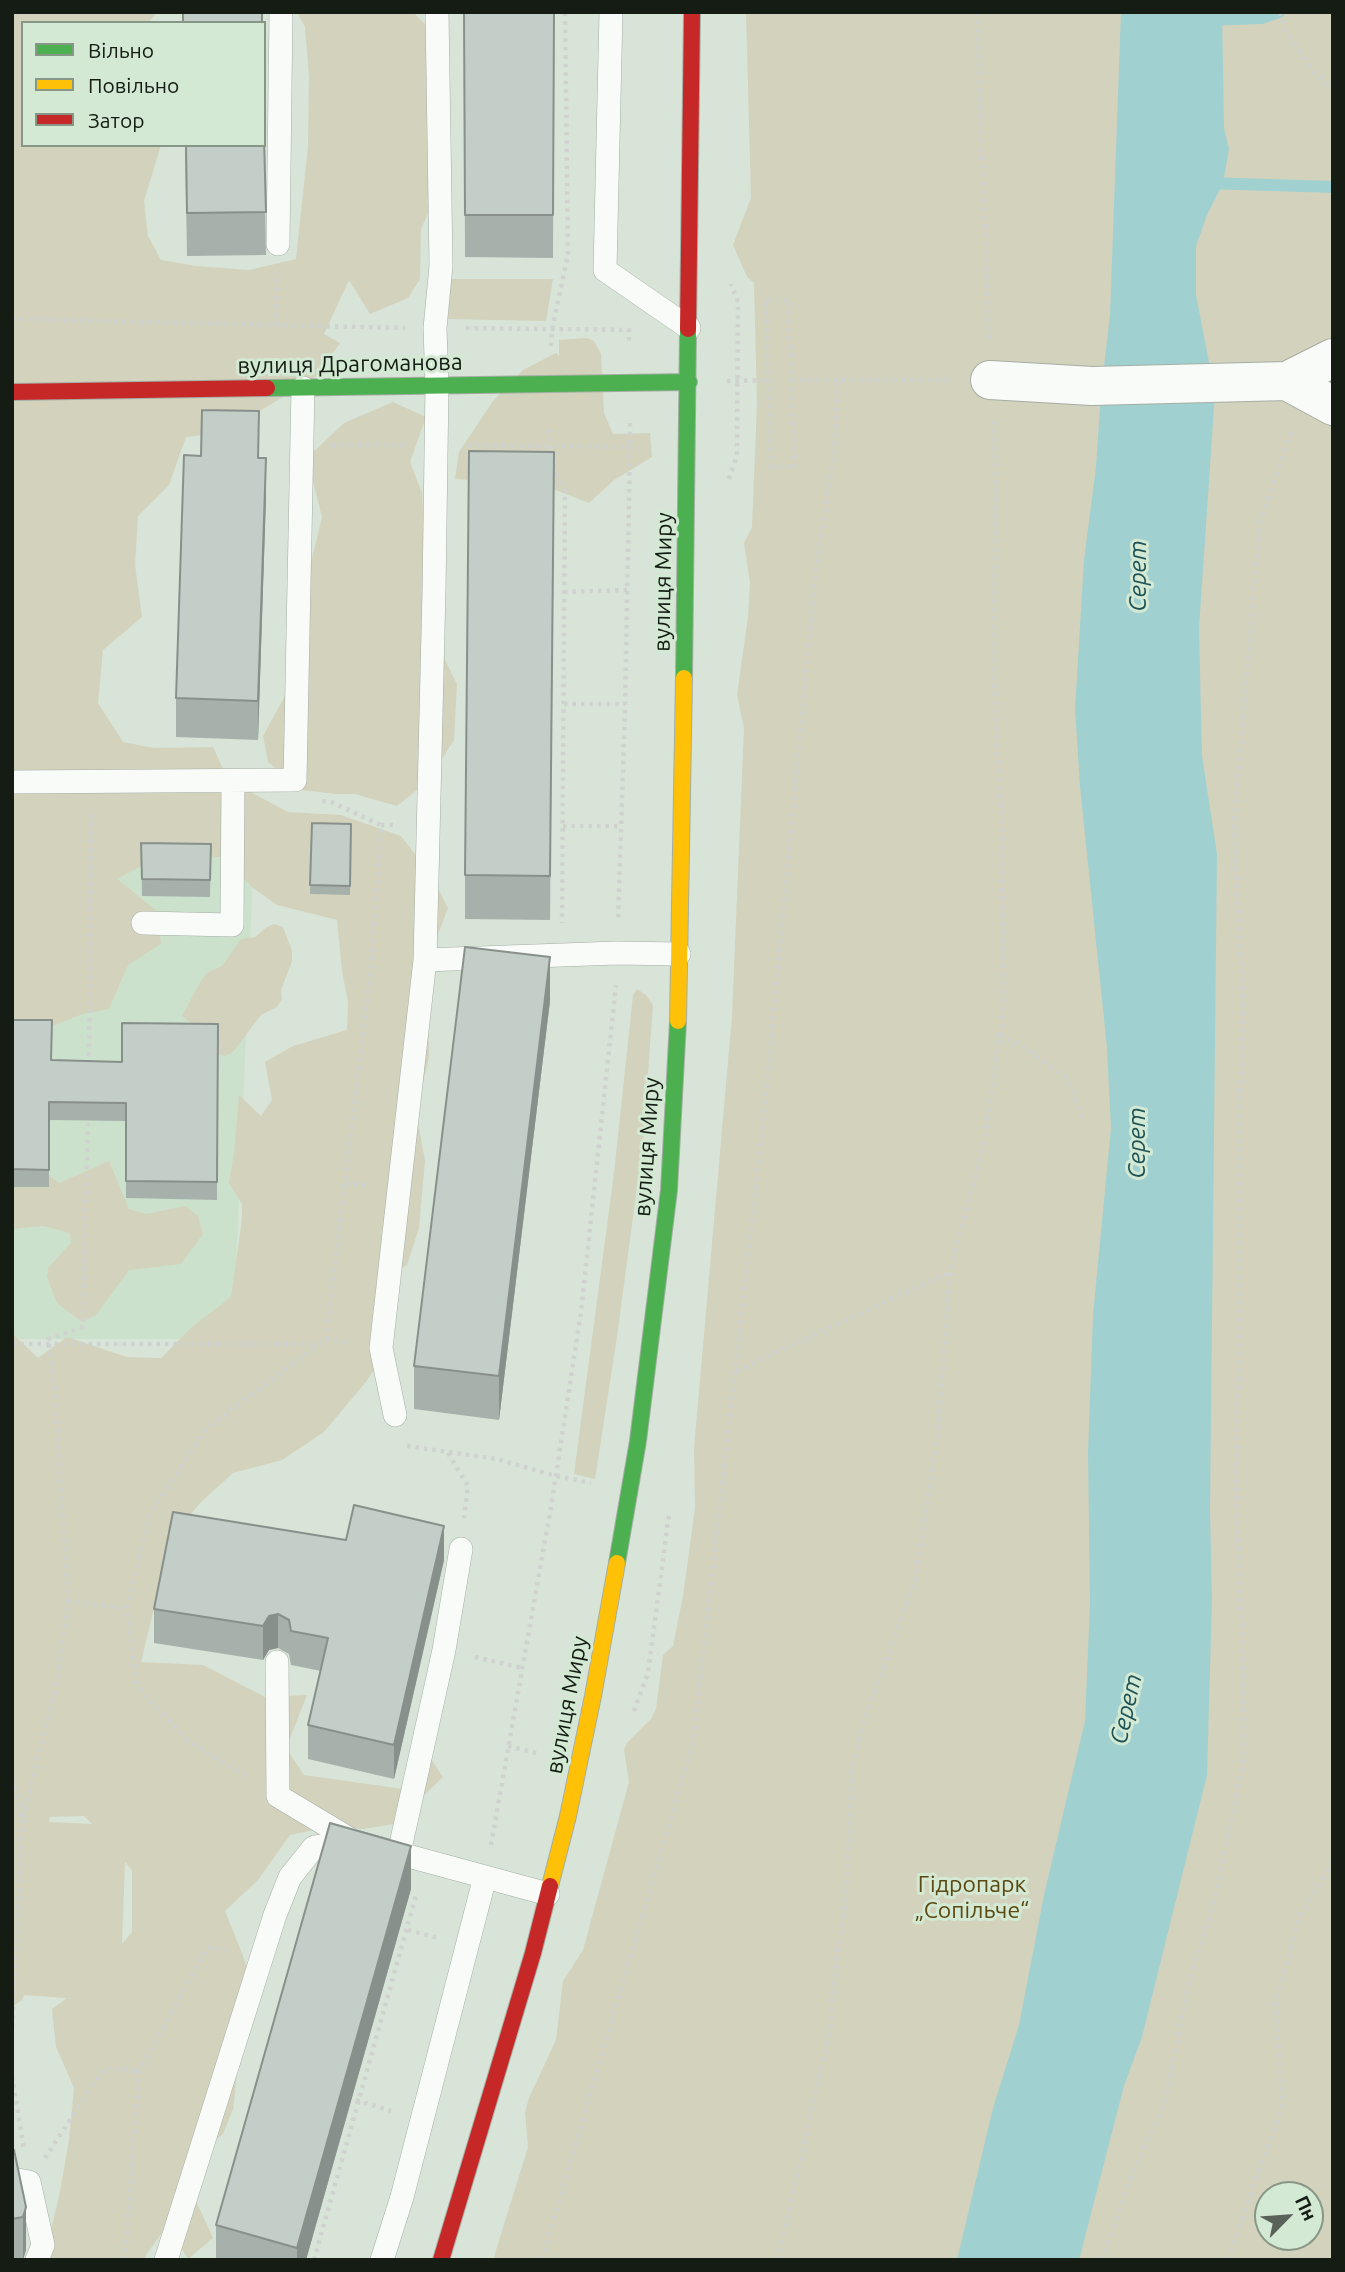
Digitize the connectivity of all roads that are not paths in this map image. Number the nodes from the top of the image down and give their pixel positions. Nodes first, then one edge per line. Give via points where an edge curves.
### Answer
1 (281, 12) edge
2 (437, 12) edge
3 (611, 12) edge
4 (692, 12) edge
5 (278, 244) road end
6 (689, 328) junction
7 (1333, 358) edge
8 (990, 380) road end
9 (1287, 381) junction
10 (689, 382) junction
11 (437, 386) junction
12 (303, 388) junction
13 (12, 392) edge
14 (1333, 406) edge
15 (233, 781) junction
16 (12, 782) edge
17 (143, 923) dead end
18 (679, 954) junction
19 (425, 960) junction
20 (395, 1415) road end
21 (461, 1549) road end
22 (277, 1662) dead end
23 (353, 1841) junction
24 (399, 1853) junction
25 (485, 1877) junction
26 (548, 1894) junction
27 (21, 2180) edge
28 (37, 2260) edge
29 (166, 2260) edge
30 (382, 2260) edge
31 (441, 2260) edge

1 - 5 lane
2 - 11 lane via 441,266 435,328
3 - 6 lane via 605,271
4 - 6 main road, вулиця Миру
6 - 10 main road, вулиця Миру
7 - 9 street
8 - 9 street via 1092,386
9 - 14 street
10 - 11 main road, вулиця Драгоманова
10 - 18 main road, вулиця Миру
11 - 12 main road, вулиця Драгоманова
11 - 19 lane
12 - 13 main road, вулиця Драгоманова
12 - 15 lane via 295,780
15 - 16 lane
15 - 17 lane via 232,925
18 - 19 lane
18 - 26 main road, вулиця Миру via 669,1190 638,1441 593,1696
19 - 20 lane via 381,1348
21 - 24 lane
22 - 23 lane via 278,1796
23 - 24 lane
23 - 29 lane via 314,1847 290,1877
24 - 25 lane
25 - 26 lane
25 - 30 lane
26 - 31 main road, вулиця Миру
27 - 28 lane via 43,2245

